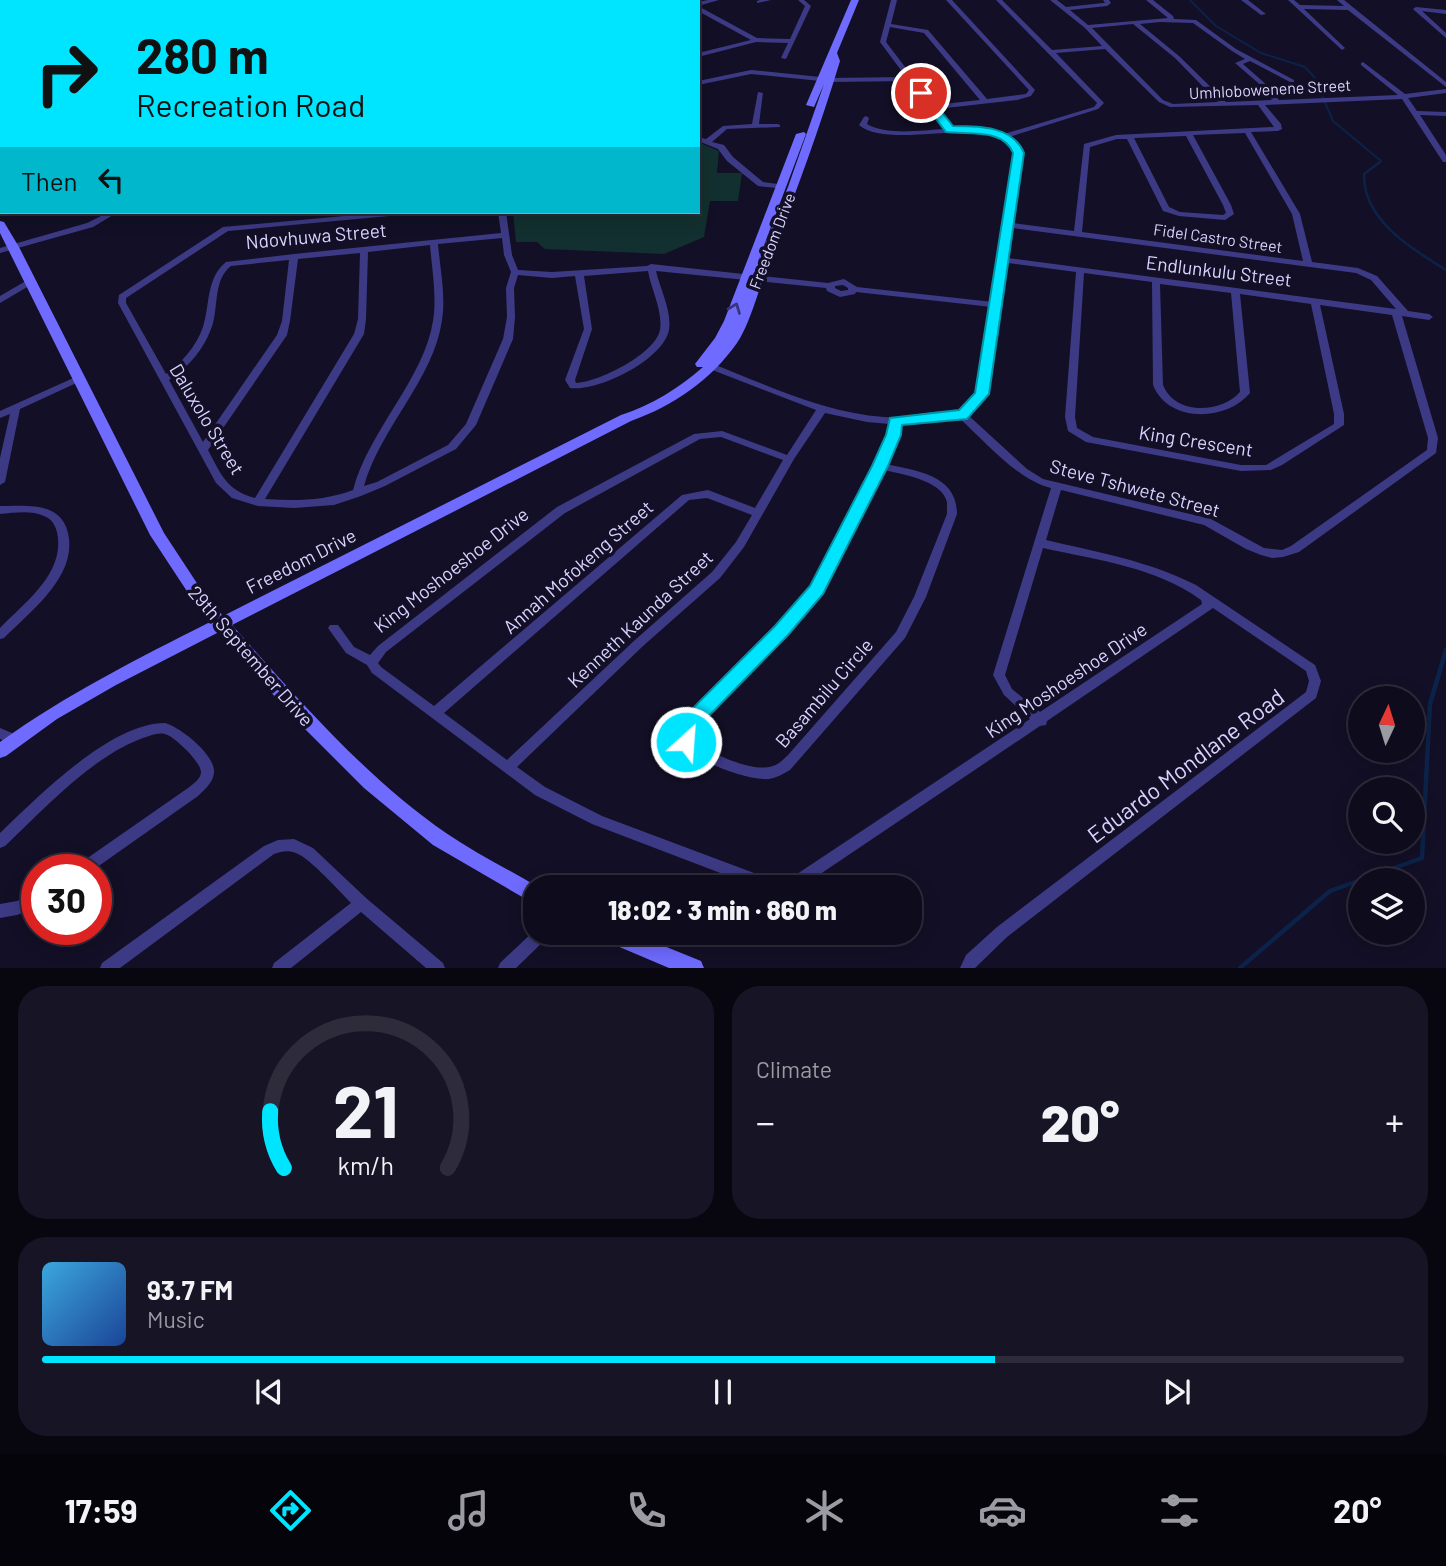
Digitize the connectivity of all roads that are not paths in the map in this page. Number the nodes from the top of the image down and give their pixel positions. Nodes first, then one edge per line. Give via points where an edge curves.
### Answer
1 (768, 0) edge
2 (801, 0) edge
3 (855, 0) edge
4 (894, 0) edge
5 (948, 0) edge
6 (999, 0) edge
7 (1053, 0) edge
8 (1106, 0) edge
9 (1149, 0) edge
10 (1244, 0) edge
11 (1291, 0) edge
12 (1340, 0) edge
13 (759, 2) dead end
14 (700, 7) edge
15 (1298, 7) junction
16 (1349, 8) junction
17 (1064, 9) junction
18 (1446, 12) edge
19 (1263, 14) dead end
20 (1171, 20) junction
21 (1134, 22) junction
22 (887, 26) junction
23 (1087, 27) junction
24 (1446, 36) edge
25 (756, 40) junction
26 (792, 41) junction
27 (700, 44) edge
28 (1107, 47) junction
29 (1342, 48) dead end
30 (713, 51) junction
31 (1051, 52) junction
32 (700, 54) edge
33 (784, 58) dead end
34 (1250, 59) junction
35 (1363, 64) dead end
36 (825, 79) junction
37 (910, 79) junction
38 (1292, 81) dead end
39 (700, 83) edge
40 (1446, 85) edge
41 (1446, 91) edge
42 (760, 93) dead end
43 (1404, 97) junction
44 (985, 102) junction
45 (1277, 102) junction
46 (1260, 103) junction
47 (1225, 105) junction
48 (932, 107) junction
49 (1416, 113) junction
50 (1446, 114) edge
51 (866, 118) dead end
52 (755, 126) junction
53 (778, 126) dead end
54 (950, 130) junction
55 (1247, 131) junction
56 (1189, 134) junction
57 (1004, 136) junction
58 (1130, 136) junction
59 (702, 141) edge
60 (1446, 160) edge
61 (782, 187) junction
62 (105, 214) edge
63 (299, 214) edge
64 (366, 214) edge
65 (502, 214) edge
66 (299, 222) junction
67 (0, 224) edge
68 (1010, 225) junction
69 (1078, 233) junction
70 (505, 235) junction
71 (434, 243) junction
72 (7, 249) edge
73 (364, 250) junction
74 (294, 256) junction
75 (1004, 260) junction
76 (1308, 264) junction
77 (651, 267) junction
78 (1080, 270) junction
79 (515, 272) junction
80 (579, 273) junction
81 (752, 277) junction
82 (31, 281) junction
83 (1156, 281) junction
84 (1236, 291) junction
85 (0, 300) edge
86 (1315, 301) junction
87 (996, 305) junction
88 (1401, 313) junction
89 (1429, 317) dead end
90 (708, 364) junction
91 (80, 378) junction
92 (163, 380) junction
93 (16, 407) junction
94 (822, 409) junction
95 (0, 415) edge
96 (962, 415) junction
97 (895, 421) junction
98 (204, 448) junction
99 (789, 459) junction
100 (880, 466) junction
101 (0, 480) edge
102 (1056, 488) junction
103 (357, 494) junction
104 (258, 502) junction
105 (0, 510) edge
106 (758, 513) junction
107 (1040, 543) junction
108 (1208, 598) junction
109 (219, 624) junction
110 (334, 628) dead end
111 (0, 635) edge
112 (372, 662) junction
113 (435, 713) junction
114 (1041, 721) junction
115 (7, 736) edge
116 (0, 751) edge
117 (508, 768) junction
118 (0, 842) edge
119 (104, 854) edge
120 (741, 875) edge
121 (808, 875) edge
122 (523, 888) edge
123 (361, 903) junction
124 (21, 906) edge
125 (0, 911) edge
126 (532, 945) edge
127 (639, 945) edge
128 (515, 965) edge
129 (107, 968) edge
130 (279, 968) edge
131 (438, 968) edge
132 (694, 968) edge
133 (967, 968) edge

1 - 13 street
2 - 26 street via 808,6
3 - 36 street, Freedom Drive
4 - 22 street
5 - 44 street via 1032,90 1021,97
6 - 31 street
7 - 17 street, Umhlobowenene Street
8 - 17 street via 1105,5
9 - 20 street
10 - 19 street
11 - 15 street
12 - 16 street
14 - 25 street
15 - 16 street
15 - 29 street
16 - 40 street
17 - 23 street, Umhlobowenene Street
18 - 24 street via 1416,10
20 - 21 street
20 - 34 street via 1196,22
21 - 23 street
21 - 47 street
22 - 37 street via 883,42
22 - 44 street via 926,32
23 - 28 street, Umhlobowenene Street
25 - 26 street
25 - 30 street
26 - 33 street
27 - 30 street
28 - 31 street
28 - 47 street, Umhlobowenene Street via 1166,104
30 - 32 street
31 - 57 street via 1101,105
34 - 38 street
34 - 45 street via 1238,63
35 - 43 street
36 - 37 street
36 - 39 street via 746,72
36 - 61 street, Freedom Drive
36 - 81 street, Freedom Drive
37 - 48 street
41 - 43 street, Umhlobowenene Street
42 - 52 street
43 - 45 street, Umhlobowenene Street
43 - 49 street
44 - 48 street
45 - 46 street, Umhlobowenene Street
46 - 47 street, Umhlobowenene Street
46 - 55 street via 1279,128
48 - 54 street
49 - 50 street
49 - 60 street
51 - 54 street via 863,125 872,130
52 - 53 street
52 - 59 street via 725,127
54 - 57 street
55 - 56 street
55 - 76 street via 1296,214
56 - 58 street
56 - 58 street via 1230,212 1225,218 1166,209
57 - 68 street via 1015,143 1018,153
58 - 69 street via 1085,148
59 - 61 street via 721,147 735,165 761,184
61 - 81 street, Freedom Drive via 762,230
62 - 72 street via 69,232
63 - 66 street
64 - 66 street, Daluxolo Street
65 - 70 street
66 - 92 street, Daluxolo Street via 220,231 122,297
67 - 72 street, 29th September Drive
68 - 69 street, Fidel Castro Street
68 - 75 street
69 - 76 street, Fidel Castro Street
70 - 71 street, Ndovhuwa Street
70 - 79 street
71 - 73 street, Ndovhuwa Street
71 - 103 street via 436,328 361,476
72 - 82 street, 29th September Drive
73 - 74 street, Ndovhuwa Street
73 - 104 street via 359,334
74 - 92 street, Ndovhuwa Street via 238,261 222,268 203,337 185,362
74 - 98 street via 282,335
75 - 78 street, Endlunkulu Street
75 - 87 street
76 - 88 street, Fidel Castro Street via 1370,275 1395,299
77 - 80 street
77 - 80 street via 665,326 662,338 643,358 579,387 570,382 587,329
77 - 81 street
78 - 83 street, Endlunkulu Street
78 - 86 street, King Crescent via 1072,429 1090,440 1241,468 1267,468 1339,425
79 - 80 street
79 - 103 street, Daluxolo Street via 508,339 467,433 438,456
81 - 87 street via 830,286 844,282 853,289
81 - 90 street, Freedom Drive via 738,330
82 - 85 street
82 - 91 street, 29th September Drive
83 - 84 street, Endlunkulu Street
83 - 84 street via 1158,385 1162,395 1180,406 1202,411 1228,408 1245,393
84 - 86 street, Endlunkulu Street
86 - 88 street, Endlunkulu Street
87 - 96 street via 985,386
88 - 89 street, Endlunkulu Street
88 - 102 street, Steve Tshwete Street via 1433,438 1432,452 1289,552 1268,555 1207,522
90 - 94 street
90 - 109 street, Freedom Drive via 626,418
91 - 93 street
91 - 109 street, 29th September Drive via 157,535
92 - 98 street, Daluxolo Street
93 - 95 street
93 - 101 street
94 - 97 street
94 - 99 street, Kenneth Kaunda Street
96 - 97 street
96 - 102 street, Steve Tshwete Street via 1029,475
97 - 100 street, Basambilu Circle
98 - 104 street, Daluxolo Street via 227,489
99 - 106 street, Kenneth Kaunda Street
99 - 112 street, King Moshoeshoe Drive via 722,434 698,436 561,510 382,649
100 - 100 street, Basambilu Circle via 816,590 687,727 686,742 692,749 755,773 781,769 901,635 920,597 953,501 934,482
102 - 107 street
103 - 104 street, Daluxolo Street via 316,503
105 - 111 street via 51,514 61,525 65,548 51,579
106 - 113 street, Annah Mofokeng Street via 708,494 687,497
106 - 117 street, Kenneth Kaunda Street via 716,575
107 - 108 street via 1175,578
107 - 114 street via 999,675 1007,692
108 - 114 street, King Moshoeshoe Drive via 1208,606
108 - 133 street, Eduardo Mondlane Road via 1311,668 1315,681 1312,695 1002,932
109 - 115 street, Freedom Drive
109 - 122 street, 29th September Drive via 370,783 440,839
110 - 112 street via 353,653
112 - 113 street, King Moshoeshoe Drive via 376,670
113 - 117 street, King Moshoeshoe Drive
114 - 121 street, King Moshoeshoe Drive
115 - 116 street, Freedom Drive
117 - 120 street, King Moshoeshoe Drive via 540,791 597,820
118 - 119 street via 93,758 148,731 165,728 176,733 206,764 205,780
123 - 129 street via 314,857 294,845 278,846
123 - 130 street
123 - 131 street
124 - 125 street
126 - 128 street
127 - 132 street

